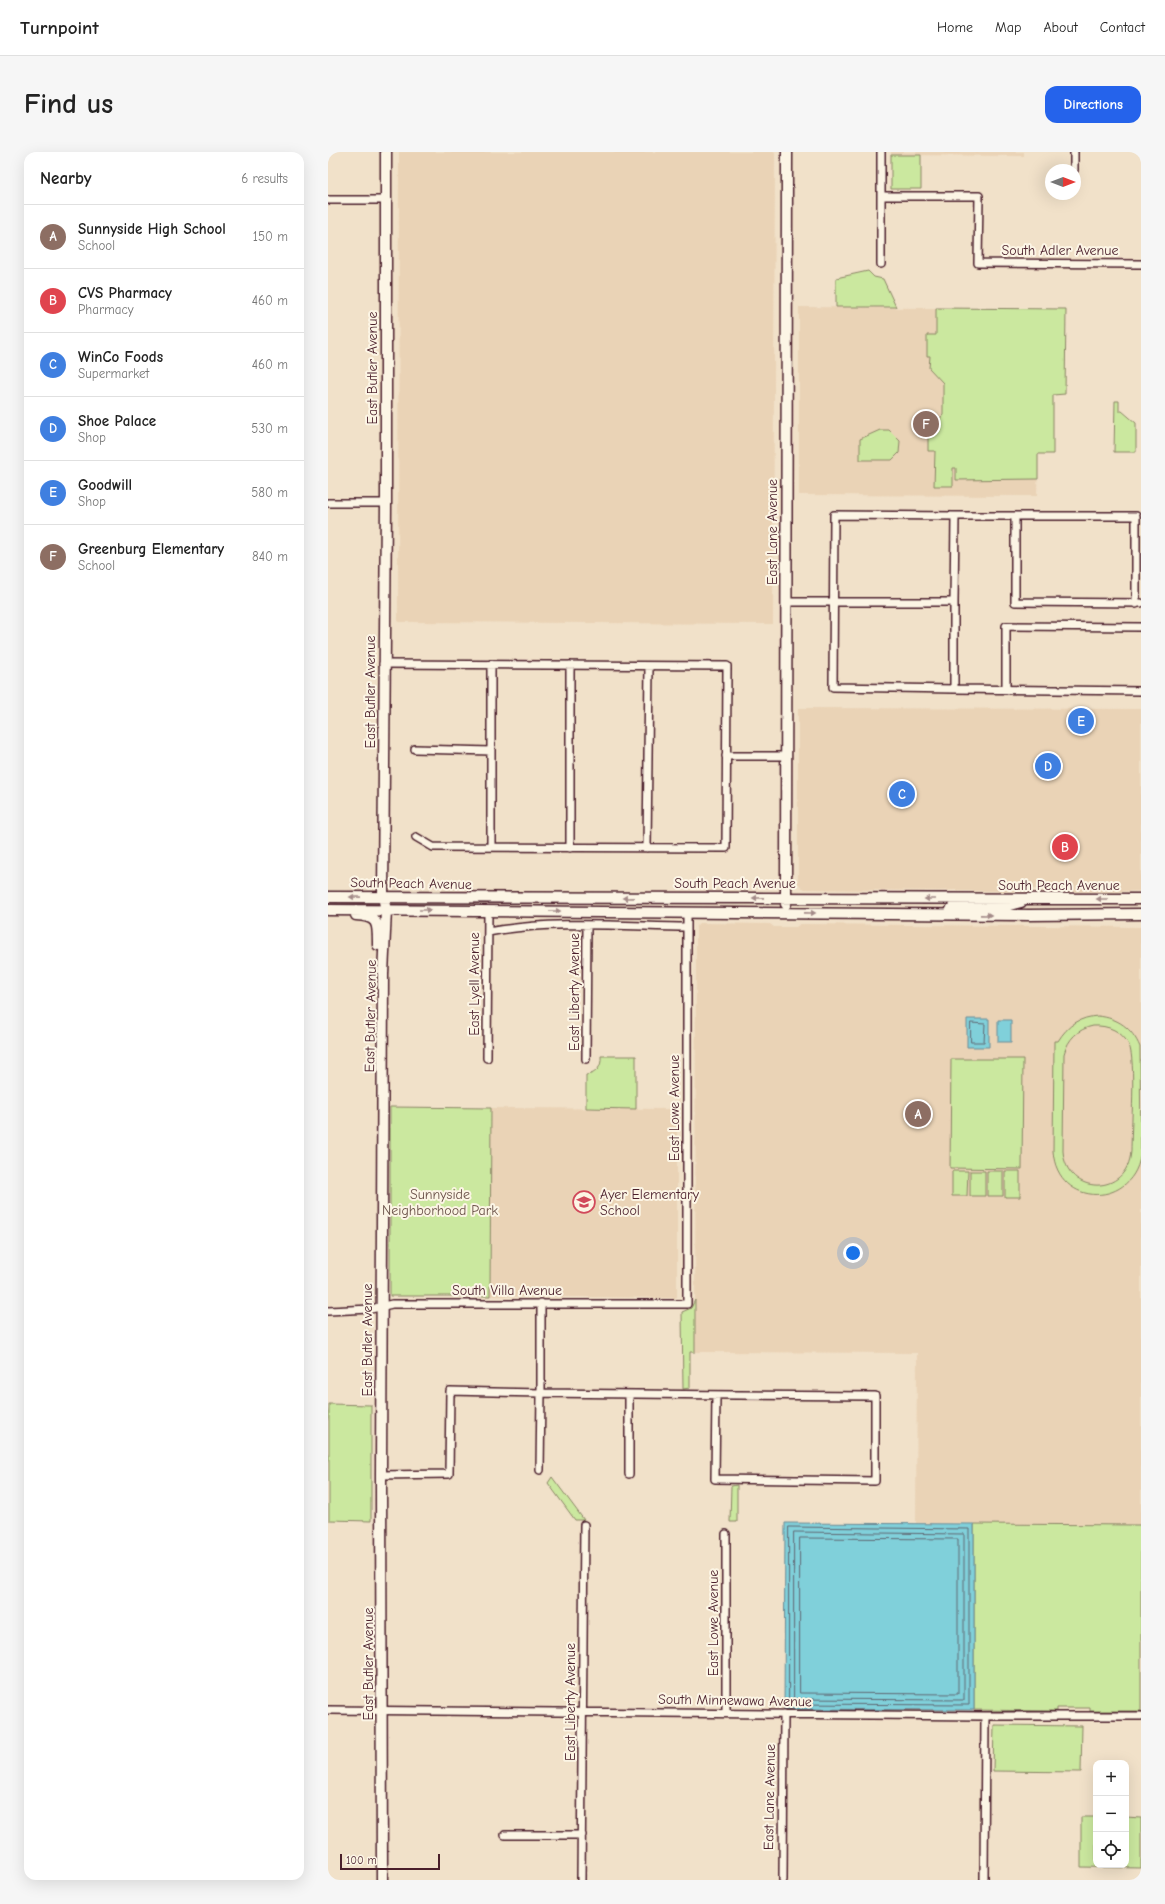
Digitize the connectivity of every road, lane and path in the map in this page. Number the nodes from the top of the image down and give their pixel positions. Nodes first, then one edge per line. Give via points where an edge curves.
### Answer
1 (386, 152) edge
2 (787, 152) edge
3 (881, 152) edge
4 (1074, 152) edge
5 (1074, 164) edge
6 (881, 196) junction
7 (328, 200) edge
8 (386, 200) junction
9 (881, 264) dead end
10 (1141, 264) edge
11 (328, 503) edge
12 (386, 503) junction
13 (955, 516) junction
14 (1015, 516) junction
15 (786, 602) junction
16 (833, 602) junction
17 (954, 602) junction
18 (1138, 603) edge
19 (1141, 627) edge
20 (383, 664) junction
21 (491, 664) junction
22 (570, 665) junction
23 (649, 666) junction
24 (954, 689) junction
25 (1006, 689) junction
26 (1141, 690) edge
27 (415, 749) dead end
28 (491, 751) junction
29 (726, 756) junction
30 (786, 756) junction
31 (416, 837) dead end
32 (491, 847) junction
33 (570, 848) junction
34 (647, 848) junction
35 (328, 896) edge
36 (382, 897) junction
37 (735, 898) junction
38 (786, 898) junction
39 (949, 899) junction
40 (1035, 899) junction
41 (1141, 900) edge
42 (328, 910) edge
43 (386, 910) junction
44 (488, 910) junction
45 (687, 912) junction
46 (786, 913) junction
47 (863, 914) junction
48 (948, 914) junction
49 (1141, 914) edge
50 (587, 925) junction
51 (687, 927) junction
52 (488, 932) junction
53 (384, 974) junction
54 (487, 1058) dead end
55 (586, 1059) dead end
56 (541, 1303) junction
57 (687, 1304) joint
58 (381, 1306) junction
59 (328, 1311) edge
60 (541, 1393) junction
61 (629, 1394) junction
62 (716, 1395) junction
63 (540, 1470) dead end
64 (629, 1474) dead end
65 (381, 1475) junction
66 (584, 1525) dead end
67 (726, 1534) dead end
68 (328, 1710) edge
69 (382, 1711) junction
70 (583, 1712) junction
71 (726, 1713) junction
72 (784, 1714) junction
73 (985, 1716) junction
74 (1141, 1716) edge
75 (505, 1835) dead end
76 (582, 1835) junction
77 (382, 1880) edge
78 (581, 1880) edge
79 (783, 1880) edge
80 (984, 1880) edge

1 - 8 street, East Butler Avenue
2 - 15 street, East Lane Avenue
3 - 6 street
4 - 5 street
6 - 9 street
6 - 10 street, South Adler Avenue via 978,196 978,263
7 - 8 street
8 - 12 street, East Butler Avenue
11 - 12 street
12 - 20 street, East Butler Avenue
13 - 14 street
13 - 16 street via 834,515
13 - 17 street
14 - 18 street via 1136,516
14 - 18 street via 1015,602
15 - 16 street
15 - 30 street, East Lane Avenue
16 - 17 street
16 - 24 street via 833,687
17 - 24 street
19 - 25 street via 1006,626
20 - 21 street
20 - 36 street, East Butler Avenue
21 - 22 street
21 - 28 street
22 - 23 street
22 - 33 street
23 - 29 street via 727,666
23 - 34 street
24 - 25 street
25 - 26 street
27 - 28 street
28 - 32 street
29 - 30 street
29 - 34 street via 726,848
30 - 38 street, East Lane Avenue
31 - 32 street via 433,847
32 - 33 street
33 - 34 street
36 -> 35 street, South Peach Avenue
37 -> 36 street, South Peach Avenue
36 - 43 street, East Butler Avenue
38 -> 37 street, South Peach Avenue
37 - 45 street via 731,902 694,903 689,906
39 -> 38 street, South Peach Avenue
38 - 46 street, East Lane Avenue
39 - 40 street, South Peach Avenue
39 - 47 street via 947,905 942,907 888,907
41 -> 40 street, South Peach Avenue
40 - 48 street via 1006,906 958,906 952,908
42 - 43 street, South Peach Avenue
42 - 53 street via 366,916 376,921 379,958
43 -> 44 street, South Peach Avenue
43 - 53 street, East Butler Avenue
44 -> 45 street, South Peach Avenue
44 - 52 street, East Lyell Avenue
45 - 46 street, South Peach Avenue
45 - 51 street, East Lowe Avenue
46 -> 47 street, South Peach Avenue
47 - 48 street, South Peach Avenue
48 -> 49 street, South Peach Avenue
50 - 51 street
50 - 52 street via 519,926
50 - 55 street, East Liberty Avenue
51 - 57 street, East Lowe Avenue
52 - 54 street, East Lyell Avenue
53 - 58 street, East Butler Avenue
56 - 57 street, South Villa Avenue
56 - 58 street, South Villa Avenue
56 - 60 street
58 - 59 street, South Villa Avenue
58 - 65 street, East Butler Avenue
60 - 61 street
60 - 63 street
60 - 65 street via 450,1391 449,1474
61 - 62 street
61 - 64 street
62 - 62 street via 875,1396 875,1480 715,1479
65 - 69 street, East Butler Avenue
66 - 70 street, East Liberty Avenue
67 - 71 street, East Lowe Avenue
68 - 69 street, South Minnewawa Avenue
69 - 70 street, South Minnewawa Avenue
69 - 77 street, East Butler Avenue
70 - 71 street, South Minnewawa Avenue
70 - 76 street, East Liberty Avenue
71 - 72 street, South Minnewawa Avenue
72 - 73 street, South Minnewawa Avenue
72 - 79 street, East Lane Avenue
73 - 74 street, South Minnewawa Avenue
73 - 80 street
75 - 76 street
76 - 78 street, East Liberty Avenue

